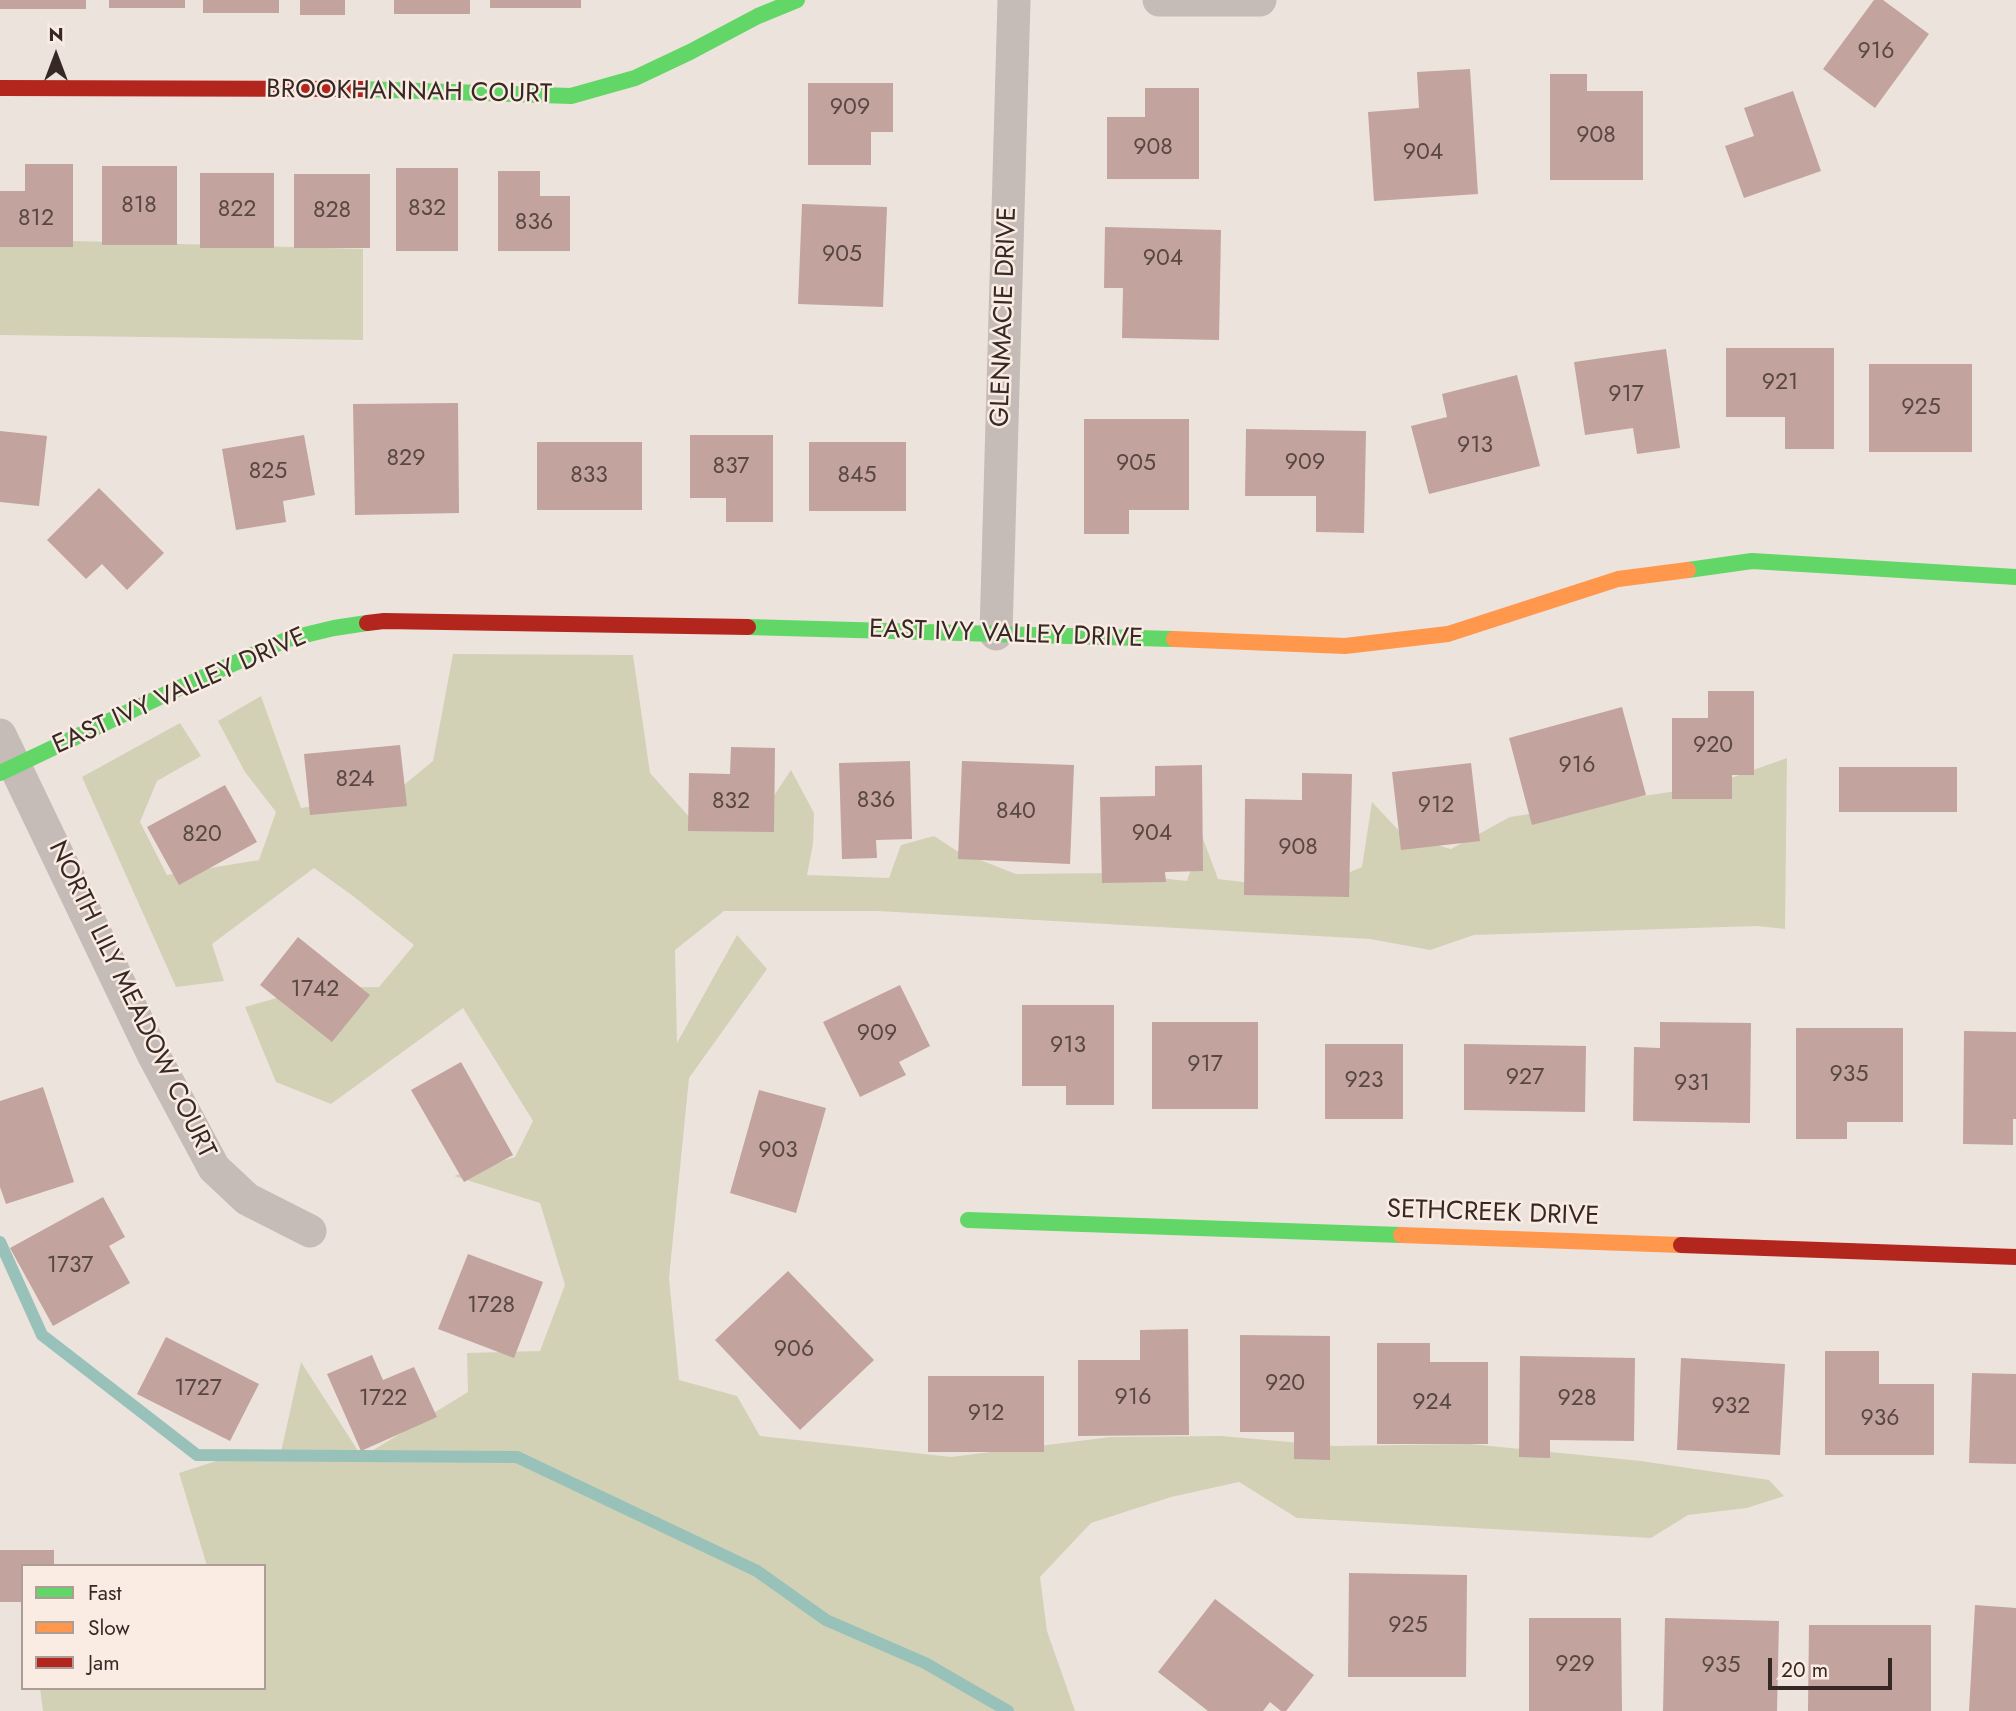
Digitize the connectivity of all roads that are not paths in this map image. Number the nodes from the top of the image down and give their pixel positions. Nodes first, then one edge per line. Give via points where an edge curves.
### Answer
1 (797, 0) edge
2 (1014, 0) edge
3 (1159, 0) edge
4 (1260, 0) edge
5 (0, 88) edge
6 (2016, 577) edge
7 (996, 634) junction
8 (0, 735) edge
9 (7, 770) edge
10 (968, 1220) dead end
11 (310, 1231) dead end
12 (2016, 1257) edge

1 - 5 street, BROOKHANNAH COURT via 635,78 572,96 348,89
2 - 7 street, GLENMACIE DRIVE
3 - 4 street
6 - 7 street, EAST IVY VALLEY DRIVE via 1752,561 1618,579 1448,634 1345,646
7 - 9 street, EAST IVY VALLEY DRIVE via 383,621 288,639
8 - 9 street
9 - 11 street, NORTH LILY MEADOW COURT via 214,1168 247,1199
10 - 12 street, SETHCREEK DRIVE

